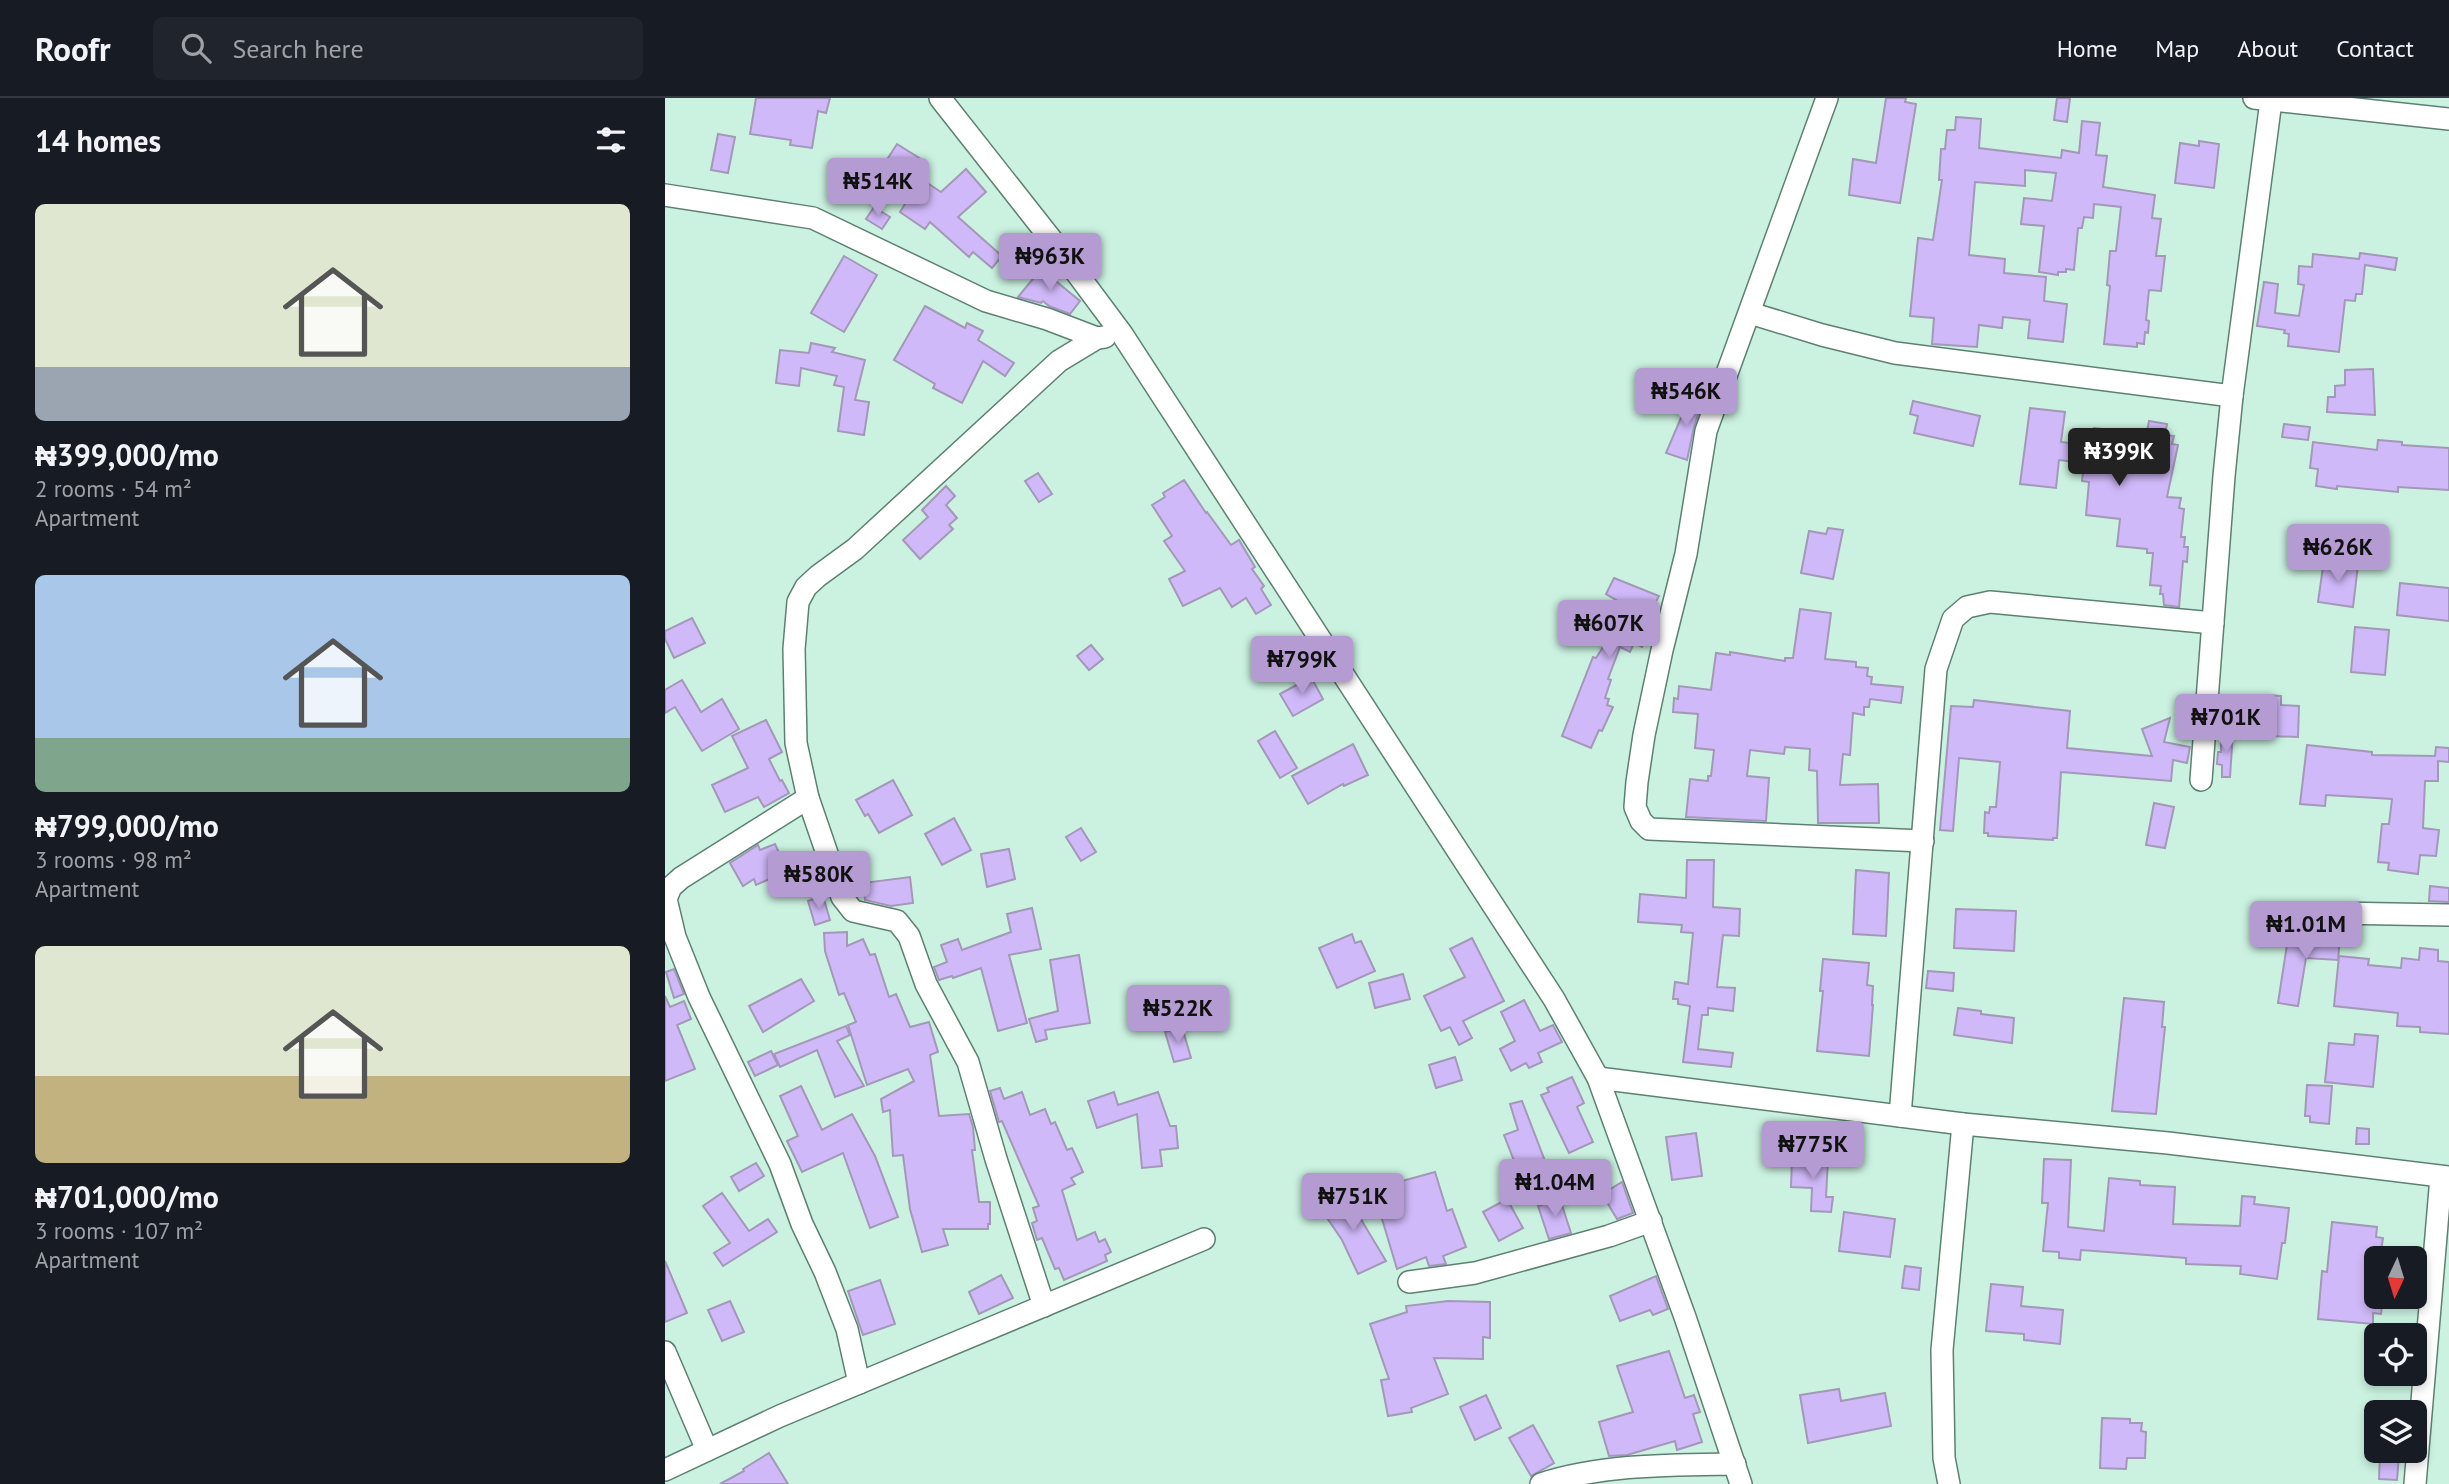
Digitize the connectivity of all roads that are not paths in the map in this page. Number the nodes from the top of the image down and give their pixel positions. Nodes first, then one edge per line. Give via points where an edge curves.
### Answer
1 (940, 98) edge
2 (1827, 98) edge
3 (2263, 99) edge
4 (2449, 119) edge
5 (665, 195) edge
6 (1750, 313) junction
7 (1122, 334) junction
8 (1097, 338) junction
9 (2232, 396) junction
10 (2213, 623) junction
11 (2201, 780) dead end
12 (808, 798) junction
13 (1923, 841) junction
14 (2335, 913) dead end
15 (2449, 915) edge
16 (670, 942) edge
17 (1598, 1078) junction
18 (1900, 1116) junction
19 (1963, 1124) junction
20 (2445, 1177) edge
21 (1651, 1221) junction
22 (1204, 1239) dead end
23 (1409, 1282) dead end
24 (1044, 1306) junction
25 (665, 1352) edge
26 (859, 1383) junction
27 (707, 1450) junction
28 (665, 1470) edge
29 (1738, 1474) edge
30 (1541, 1484) edge
31 (1949, 1484) edge
32 (2415, 1484) edge

1 - 7 street
2 - 6 street
3 - 4 street
3 - 9 street
5 - 8 street via 813,218 986,301
6 - 9 street via 1895,353
6 - 13 street via 1706,431 1686,554 1644,734 1635,807 1649,829
7 - 8 street
7 - 17 street via 1554,999
8 - 12 street via 1059,361 855,549 806,587 798,602 794,649 796,743
9 - 10 street
10 - 11 street
10 - 13 street via 2013,603 1967,607 1953,619 1936,669
12 - 16 street via 671,887 666,899
12 - 24 street via 842,897 853,911 897,921 909,936 926,984 968,1062
13 - 18 street
14 - 15 street
16 - 26 street via 780,1164 846,1329
17 - 18 street
17 - 21 street
18 - 19 street
19 - 20 street via 2168,1143
19 - 31 street via 1942,1350 1944,1458
20 - 32 street
21 - 23 street via 1475,1273
21 - 29 street
22 - 24 street
24 - 26 street
25 - 27 street
26 - 27 street
27 - 28 street
29 - 30 street via 1649,1466

